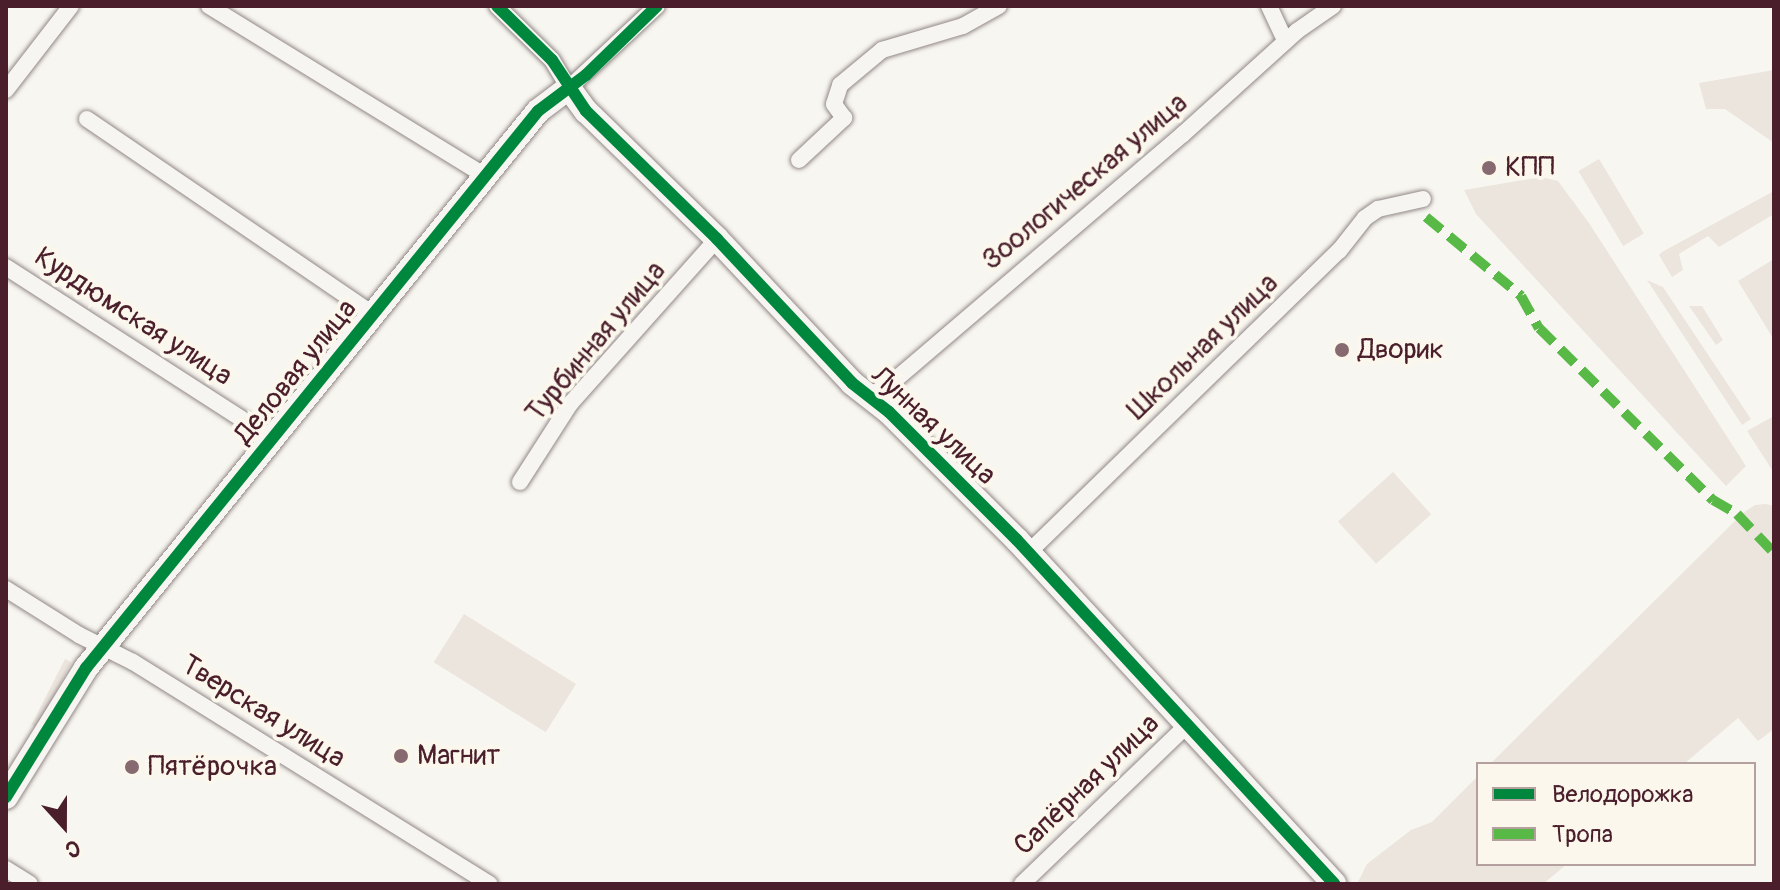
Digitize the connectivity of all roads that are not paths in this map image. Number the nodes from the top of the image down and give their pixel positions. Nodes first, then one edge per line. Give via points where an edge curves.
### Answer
1 (71, 6) edge
2 (209, 6) edge
3 (497, 6) edge
4 (657, 6) edge
5 (999, 6) edge
6 (1269, 6) edge
7 (1333, 6) edge
8 (1285, 41) junction
9 (9, 79) edge
10 (569, 88) junction
11 (87, 119) dead end
12 (799, 160) dead end
13 (485, 176) junction
14 (1423, 199) dead end
15 (717, 239) junction
16 (6, 267) edge
17 (373, 314) junction
18 (870, 396) junction
19 (271, 438) junction
20 (520, 482) dead end
21 (1028, 553) junction
22 (6, 589) edge
23 (105, 645) junction
24 (1188, 724) junction
25 (6, 797) edge
26 (6, 869) edge
27 (30, 884) edge
28 (489, 884) edge
29 (1022, 884) edge
30 (1334, 884) edge

1 - 9 street
2 - 13 street
3 - 10 street, Лунная улица via 552,60
4 - 10 street, Деловая улица
5 - 12 street via 963,26 882,50 840,85 834,104 844,118
6 - 8 street
7 - 8 street, Зоологическая улица
8 - 18 street, Зоологическая улица via 1182,135
10 - 13 street, Деловая улица via 538,111
10 - 15 street, Лунная улица
11 - 17 street
13 - 17 street, Деловая улица
14 - 21 street, Школьная улица via 1378,209 1365,218 1339,251
15 - 18 street, Лунная улица
15 - 20 street, Турбинная улица via 570,404
16 - 19 street, Курдюмская улица
17 - 19 street, Деловая улица
18 - 21 street, Лунная улица
19 - 23 street, Деловая улица
21 - 24 street, Лунная улица
22 - 23 street, Тверская улица via 79,635
23 - 25 street, Деловая улица
23 - 28 street, Тверская улица
24 - 29 street, Сапёрная улица
24 - 30 street, Лунная улица
26 - 27 street

